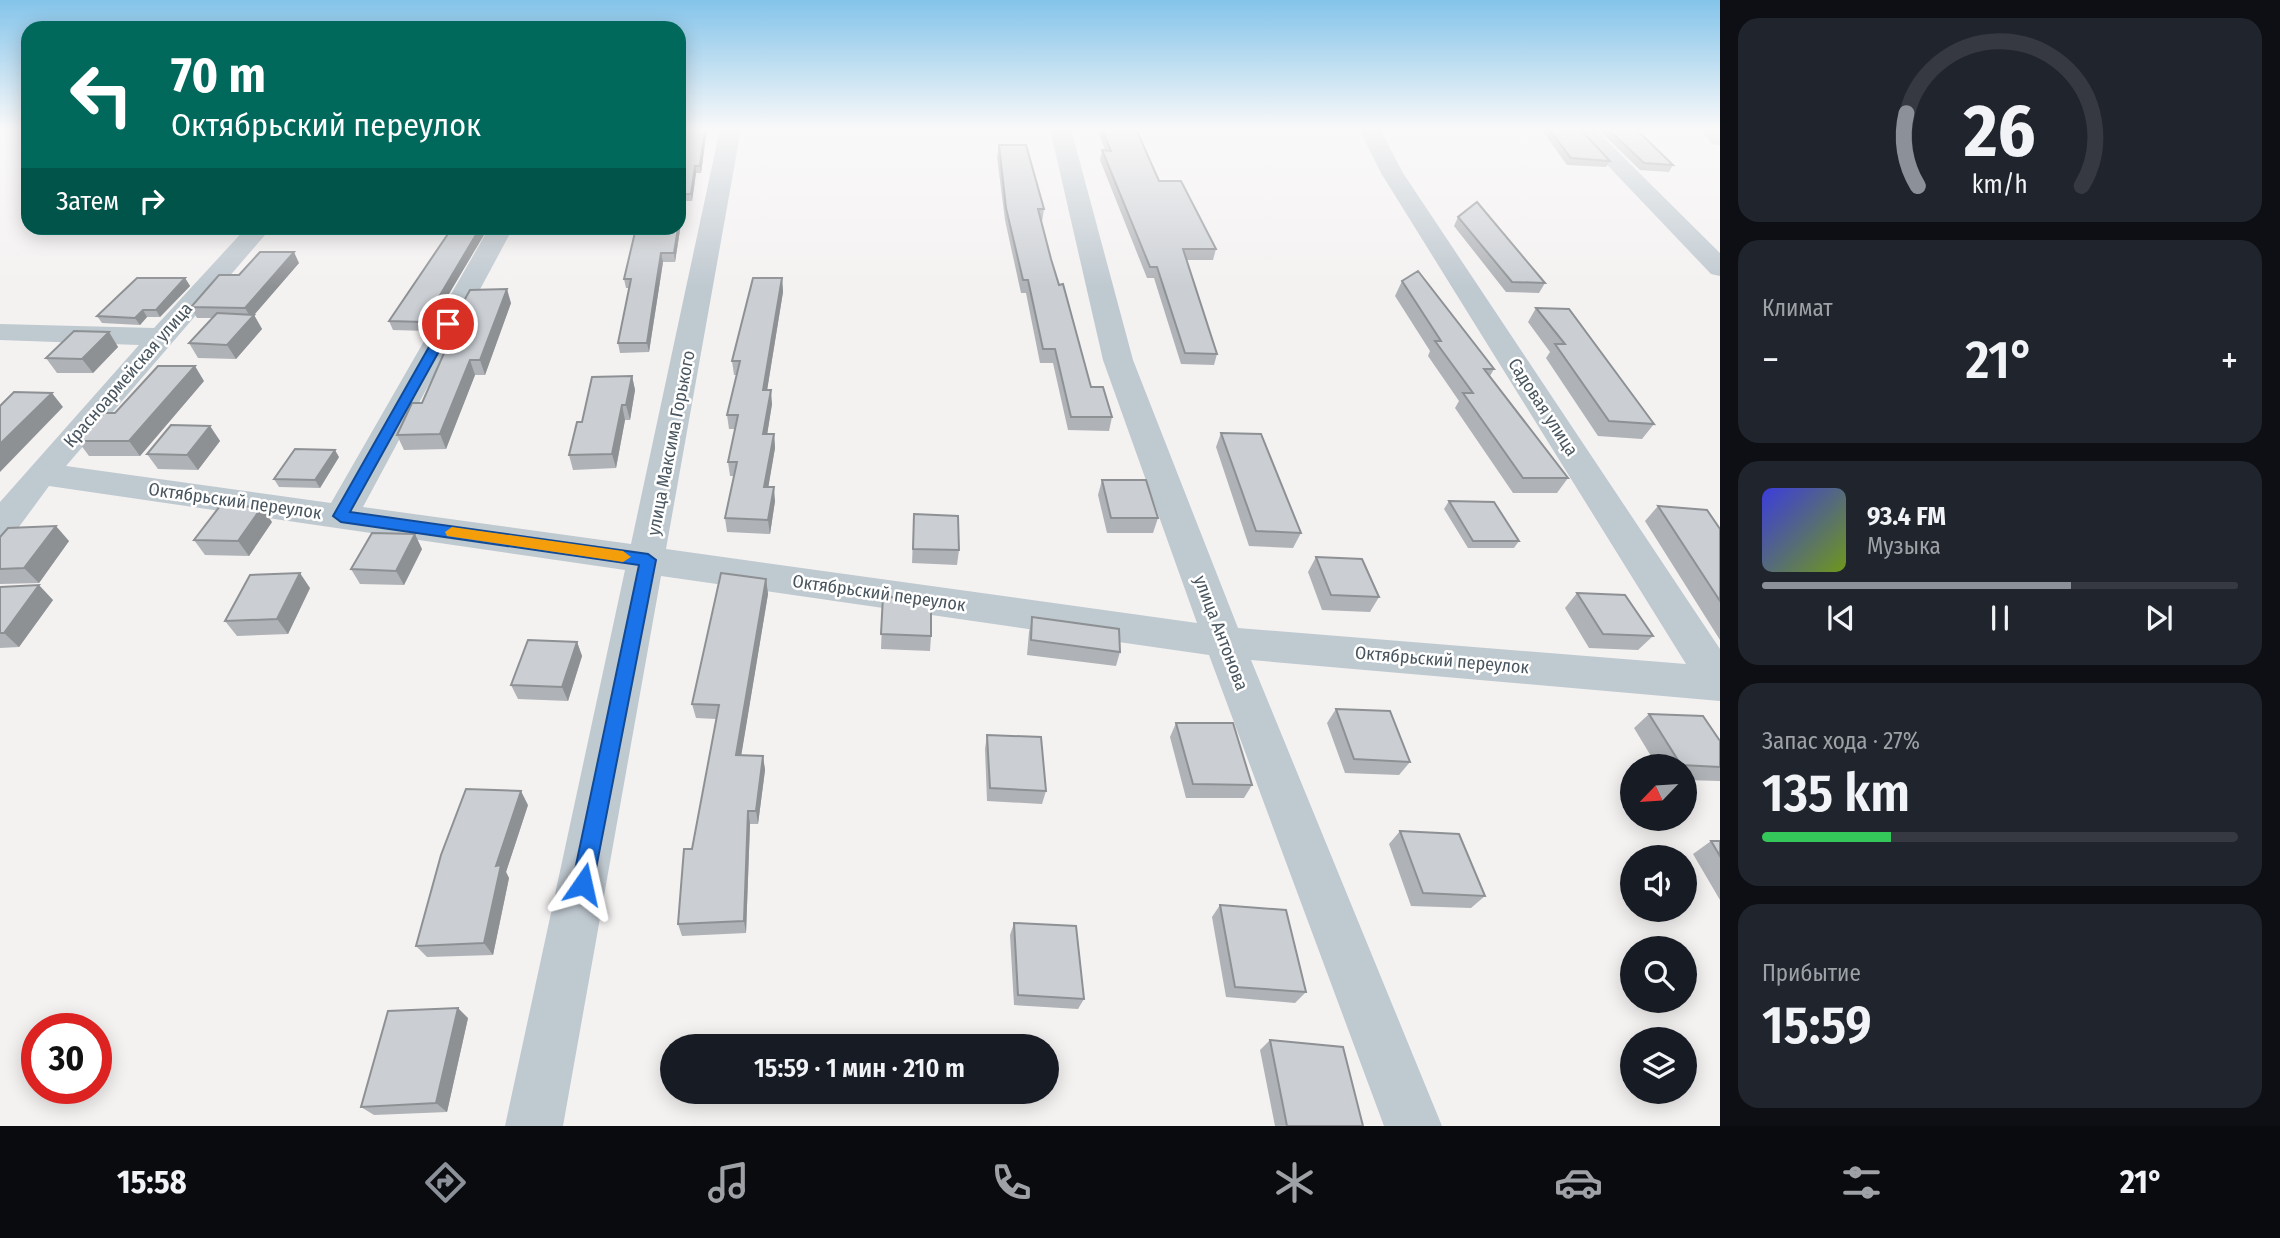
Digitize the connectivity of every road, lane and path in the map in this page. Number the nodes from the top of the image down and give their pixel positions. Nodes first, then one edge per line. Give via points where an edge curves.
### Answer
1 (721, 182) edge
2 (1073, 182) edge
3 (1397, 182) edge
4 (1634, 182) edge
5 (253, 235) edge
6 (497, 235) edge
7 (1720, 268) edge
8 (0, 332) edge
9 (161, 337) junction
10 (41, 474) junction
11 (341, 516) junction
12 (0, 526) edge
13 (648, 560) junction
14 (1224, 642) junction
15 (1720, 684) edge
16 (534, 1126) edge
17 (1413, 1126) edge

1 - 13 street, улица Максима Горького
2 - 14 street, улица Антонова via 1118,360
3 - 15 street, Садовая улица
4 - 7 street
5 - 9 street, Красноармейская улица
6 - 11 street
8 - 9 street
9 - 10 street, Красноармейская улица
10 - 11 street, Октябрьский переулок
10 - 12 street, Красноармейская улица
11 - 13 street, Октябрьский переулок
13 - 14 street, Октябрьский переулок
13 - 16 street, улица Максима Горького
14 - 15 street, Октябрьский переулок
14 - 17 street, улица Антонова

